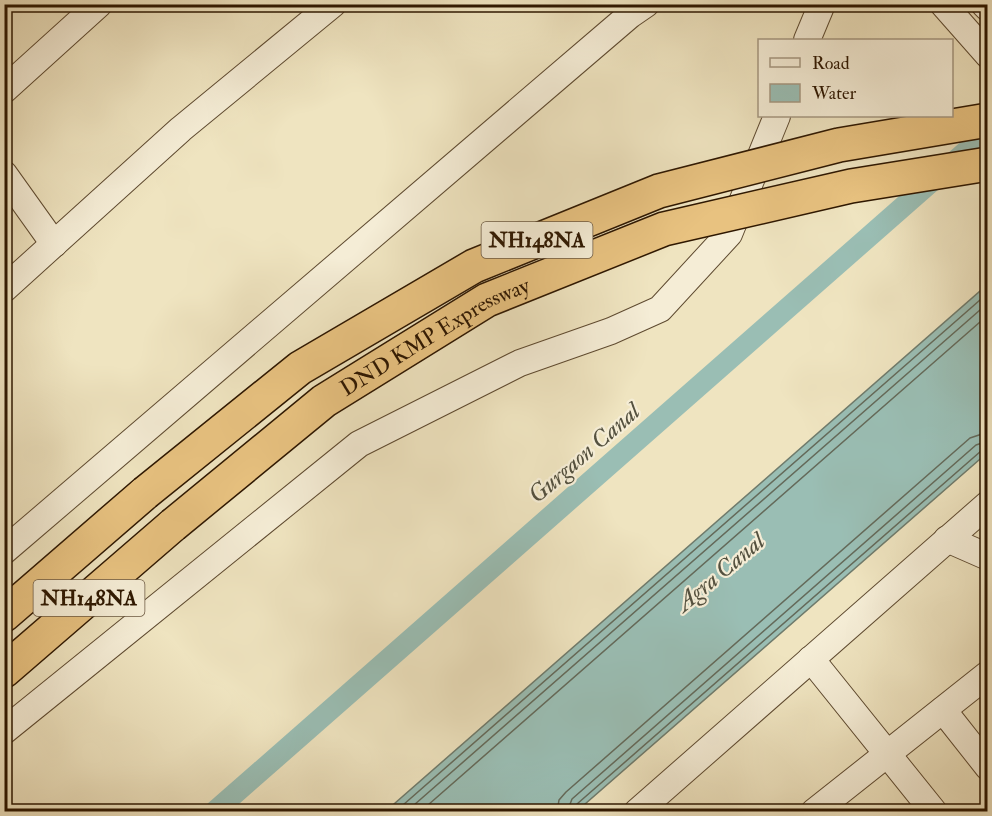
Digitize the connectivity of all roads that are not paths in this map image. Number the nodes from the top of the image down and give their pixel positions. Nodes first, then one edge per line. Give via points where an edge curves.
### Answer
1 (99, 4) edge
2 (333, 4) edge
3 (646, 4) edge
4 (822, 4) edge
5 (984, 4) edge
6 (944, 6) edge
7 (987, 8) edge
8 (807, 39) edge
9 (987, 55) edge
10 (4, 90) edge
11 (777, 117) edge
12 (987, 120) edge
13 (987, 164) edge
14 (4, 174) edge
15 (54, 244) junction
16 (4, 289) edge
17 (987, 504) edge
18 (947, 539) junction
19 (4, 551) edge
20 (987, 557) edge
21 (4, 615) edge
22 (811, 659) junction
23 (4, 671) edge
24 (987, 674) edge
25 (943, 710) junction
26 (4, 731) edge
27 (889, 753) junction
28 (987, 767) edge
29 (637, 812) edge
30 (814, 812) edge
31 (934, 812) edge

1 - 10 street
2 - 15 street via 181,129
3 - 19 street
4 - 8 street
5 - 7 street
6 - 9 street
11 - 26 street via 729,234 660,309 520,363 359,444
12 - 21 highway, DND KMP Expressway / NH148NA, bridge via 839,145 659,191 474,266 300,368 145,493
13 - 23 highway, DND KMP Expressway / NH148NA, bridge via 851,186 664,229 487,300 324,402 173,525
14 - 15 street
15 - 16 street
17 - 18 street
18 - 20 street
18 - 22 street
22 - 27 street
22 - 29 street
24 - 25 street
25 - 27 street
25 - 28 street
27 - 30 street
27 - 31 street

